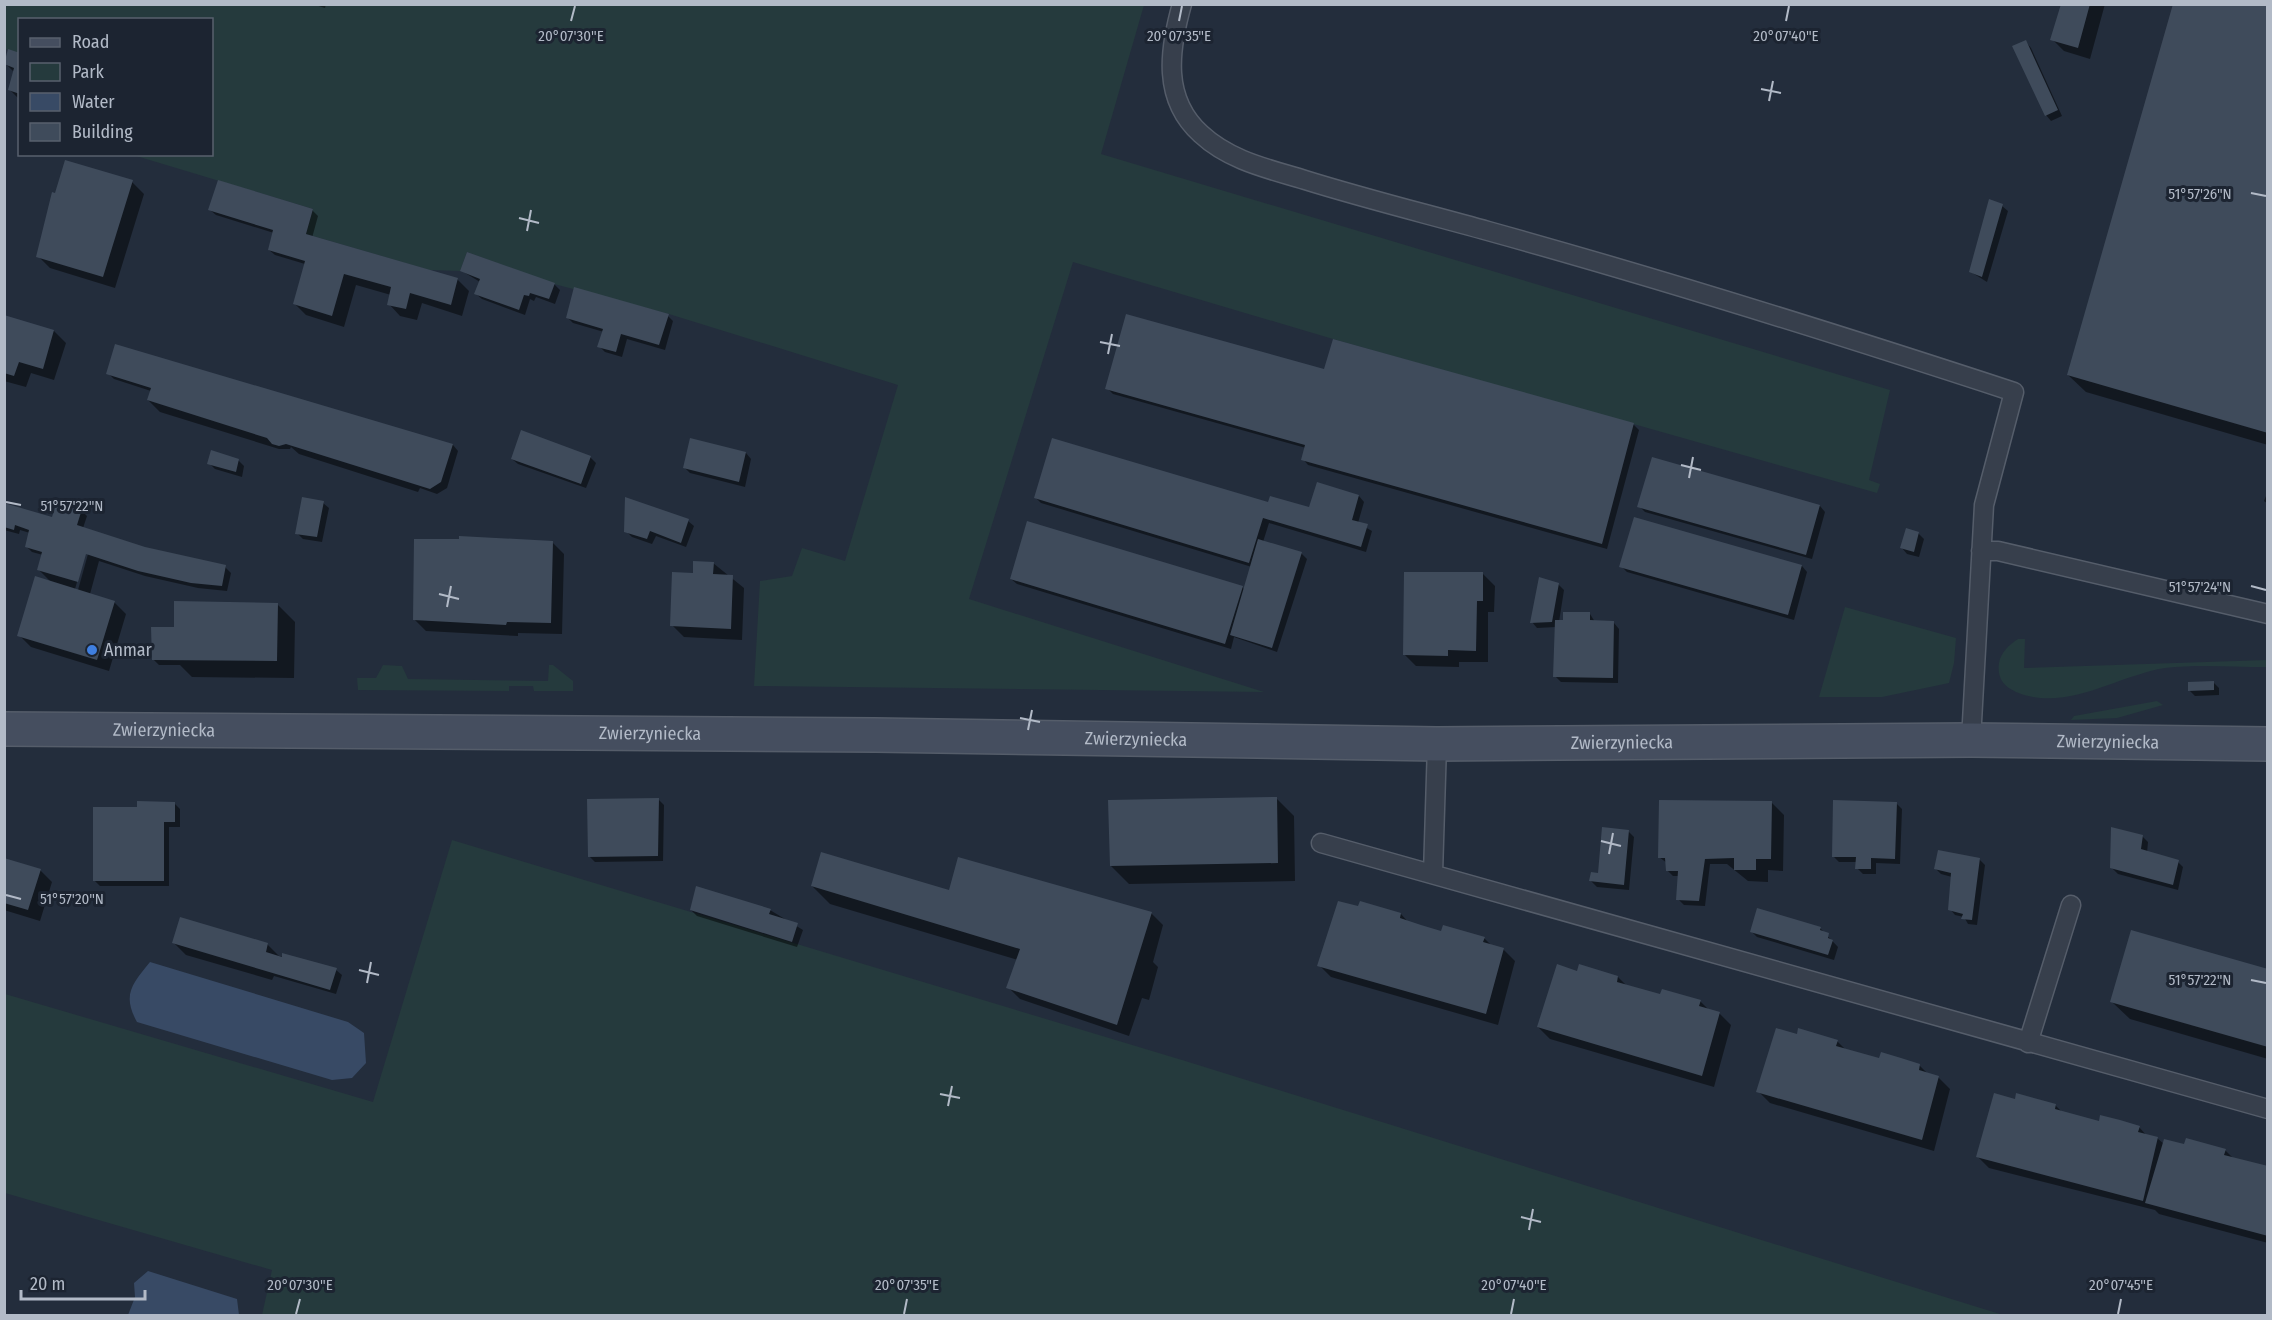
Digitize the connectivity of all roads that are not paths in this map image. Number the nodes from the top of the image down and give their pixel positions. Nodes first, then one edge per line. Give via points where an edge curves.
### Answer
1 (1182, 4) edge
2 (1981, 551) junction
3 (2268, 614) edge
4 (4, 729) edge
5 (1971, 740) junction
6 (1437, 744) junction
7 (2268, 744) edge
8 (1320, 843) dead end
9 (1433, 874) junction
10 (2071, 905) dead end
11 (2028, 1043) junction
12 (2268, 1108) edge

1 - 2 lane via 1170,67 1174,90 1182,113 1224,152 1325,186 1757,309 2014,392 1987,488
2 - 3 lane
2 - 5 lane
4 - 6 street, Zwierzyniecka via 875,735
5 - 6 street, Zwierzyniecka
5 - 7 street, Zwierzyniecka
6 - 9 lane
8 - 9 lane
9 - 11 lane
10 - 11 lane
11 - 12 lane

